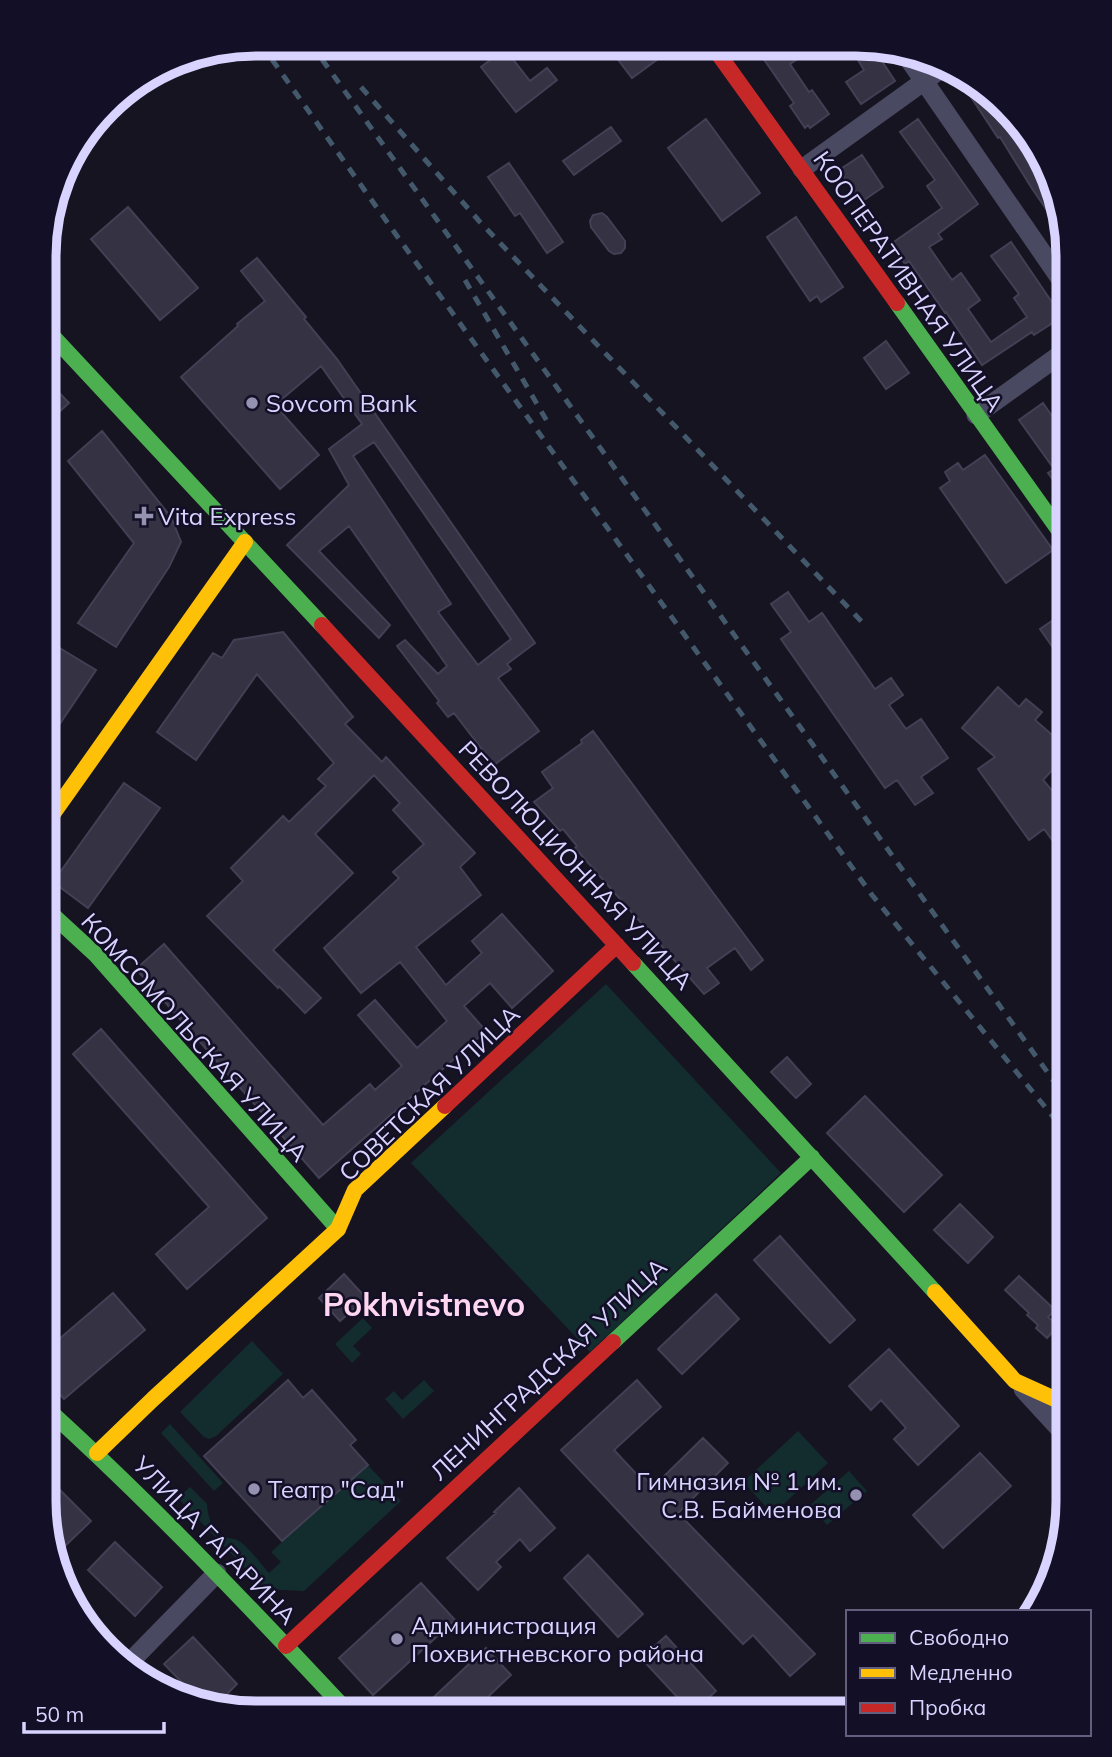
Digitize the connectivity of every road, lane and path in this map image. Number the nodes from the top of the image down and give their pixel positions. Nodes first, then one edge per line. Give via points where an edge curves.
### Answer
1 (720, 56) edge
2 (913, 64) edge
3 (936, 73) edge
4 (924, 81) junction
5 (802, 169) junction
6 (1056, 272) edge
7 (56, 340) edge
8 (1056, 358) edge
9 (976, 415) junction
10 (1056, 526) edge
11 (245, 542) junction
12 (56, 809) edge
13 (56, 918) edge
14 (617, 945) junction
15 (812, 1157) junction
16 (338, 1229) junction
17 (1015, 1381) junction
18 (1056, 1400) edge
19 (56, 1417) edge
20 (1056, 1425) edge
21 (97, 1453) junction
22 (217, 1573) junction
23 (286, 1646) junction
24 (133, 1659) edge
25 (338, 1701) edge

1 - 5 street, КООПЕРАТИВНАЯ УЛИЦА
2 - 4 street
3 - 4 street
4 - 5 street
4 - 6 street
5 - 9 street, КООПЕРАТИВНАЯ УЛИЦА
7 - 11 street, РЕВОЛЮЦИОННАЯ УЛИЦА
8 - 9 street
9 - 10 street, КООПЕРАТИВНАЯ УЛИЦА
11 - 12 street
11 - 14 street, РЕВОЛЮЦИОННАЯ УЛИЦА
13 - 16 street, КОМСОМОЛЬСКАЯ УЛИЦА via 95,954
14 - 15 street, РЕВОЛЮЦИОННАЯ УЛИЦА
14 - 16 street, СОВЕТСКАЯ УЛИЦА via 355,1190
15 - 17 street, РЕВОЛЮЦИОННАЯ УЛИЦА
15 - 23 street, ЛЕНИНГРАДСКАЯ УЛИЦА
16 - 21 street, СОВЕТСКАЯ УЛИЦА
17 - 18 street
17 - 20 street, РЕВОЛЮЦИОННАЯ УЛИЦА
19 - 21 street, УЛИЦА ГАГАРИНА
21 - 22 street, УЛИЦА ГАГАРИНА
22 - 23 street, УЛИЦА ГАГАРИНА
22 - 24 street
23 - 25 street, УЛИЦА ГАГАРИНА

